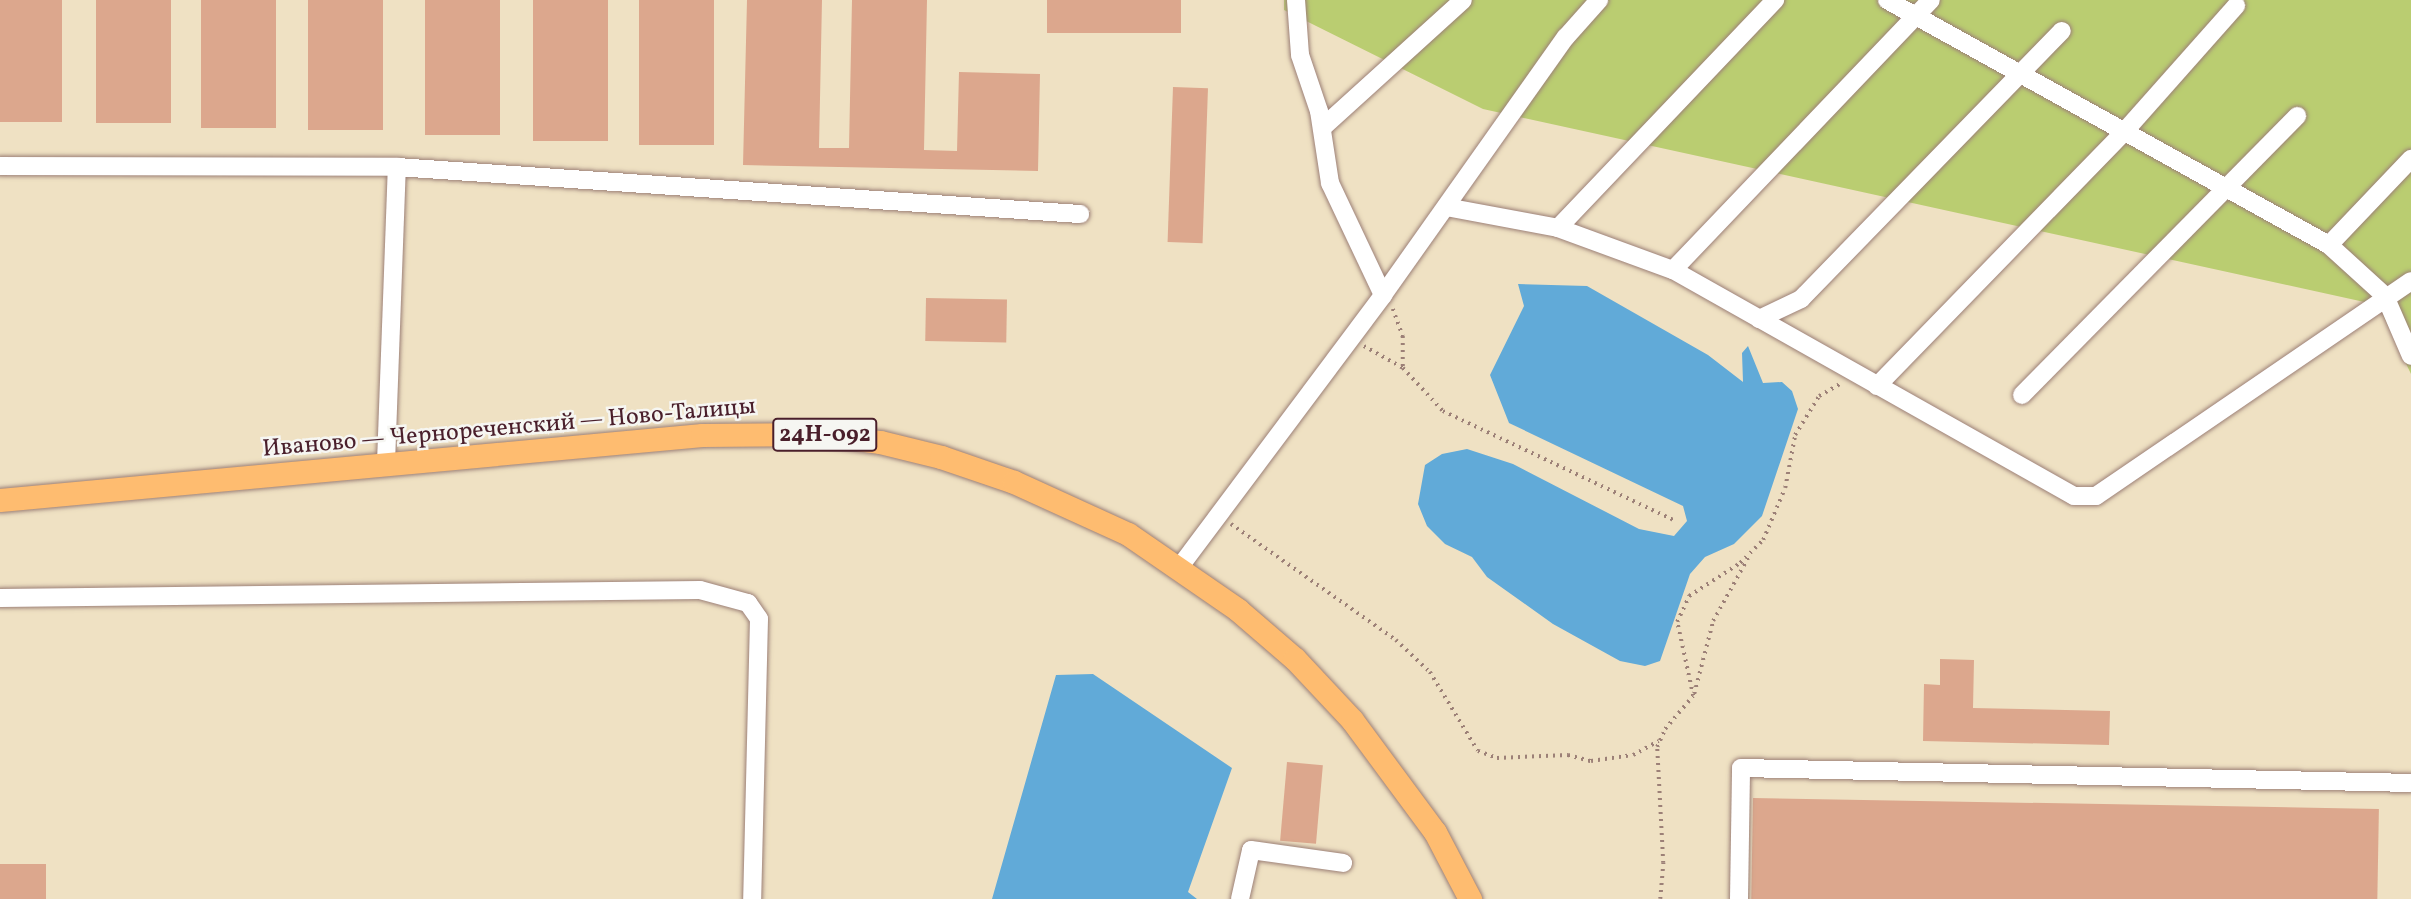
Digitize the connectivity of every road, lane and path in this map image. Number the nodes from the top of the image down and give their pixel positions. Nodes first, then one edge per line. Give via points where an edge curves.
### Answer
1 (1296, 0) edge
2 (1463, 0) edge
3 (1599, 0) edge
4 (1776, 0) edge
5 (1888, 0) edge
6 (1931, 0) edge
7 (2236, 6) dead end
8 (1916, 16) junction
9 (2062, 31) dead end
10 (2020, 75) junction
11 (2297, 116) dead end
12 (1322, 128) junction
13 (2124, 132) junction
14 (2411, 159) edge
15 (0, 166) edge
16 (397, 167) junction
17 (2230, 188) junction
18 (1446, 207) junction
19 (1080, 214) dead end
20 (1558, 228) junction
21 (2329, 245) junction
22 (1674, 270) junction
23 (2411, 281) edge
24 (1383, 295) junction
25 (2385, 296) junction
26 (1759, 319) junction
27 (1350, 340) junction
28 (2411, 356) edge
29 (1403, 368) junction
30 (1871, 383) junction
31 (2022, 395) dead end
32 (386, 463) junction
33 (0, 499) edge
34 (1216, 518) junction
35 (1676, 521) dead end
36 (1752, 551) junction
37 (1179, 568) junction
38 (0, 598) edge
39 (1693, 696) junction
40 (1660, 740) junction
41 (2411, 783) edge
42 (1343, 863) dead end
43 (752, 899) edge
44 (1240, 899) edge
45 (1470, 899) edge
46 (1660, 899) edge
47 (1739, 899) edge

1 - 12 street via 1300,55
2 - 12 street
3 - 18 street via 1566,37
4 - 20 street
5 - 8 street
6 - 8 street
7 - 13 street
8 - 10 street
8 - 22 street
9 - 10 street
10 - 13 street
10 - 26 street via 1801,299
11 - 17 street
12 - 24 street via 1330,183
13 - 17 street
13 - 30 street
14 - 21 street
15 - 16 street
16 - 19 street
16 - 32 street
17 - 21 street
17 - 31 street
18 - 20 street
18 - 24 street
20 - 22 street
21 - 25 street
22 - 26 street
23 - 25 street
24 - 27 street
24 - 29 path via 1399,319
25 - 28 street
25 - 30 street via 2096,496 2074,496 2057,488
26 - 30 street
27 - 29 path
27 - 34 street
29 - 35 path via 1443,411
30 - 36 path via 1842,383 1819,396 1804,417 1795,435 1784,488 1763,540
32 - 33 main road, Иваново — Чернореченский — Ново-Талицы / 24Н-092
32 - 37 main road, Иваново — Чернореченский — Ново-Талицы / 24Н-092 via 702,435 819,434 880,442 942,457 1059,501 1128,534
34 - 37 street
34 - 40 path via 1273,551 1396,640 1430,672 1478,751 1497,758 1568,755 1591,761 1633,755
36 - 39 path via 1713,621
36 - 39 path via 1689,596 1677,622
37 - 45 main road, Иваново — Чернореченский — Ново-Талицы / 24Н-092 via 1295,659 1352,720 1435,832
38 - 43 street via 700,590 748,603 759,619
39 - 40 path
40 - 46 path
41 - 47 street via 1741,768
42 - 44 street via 1251,850

